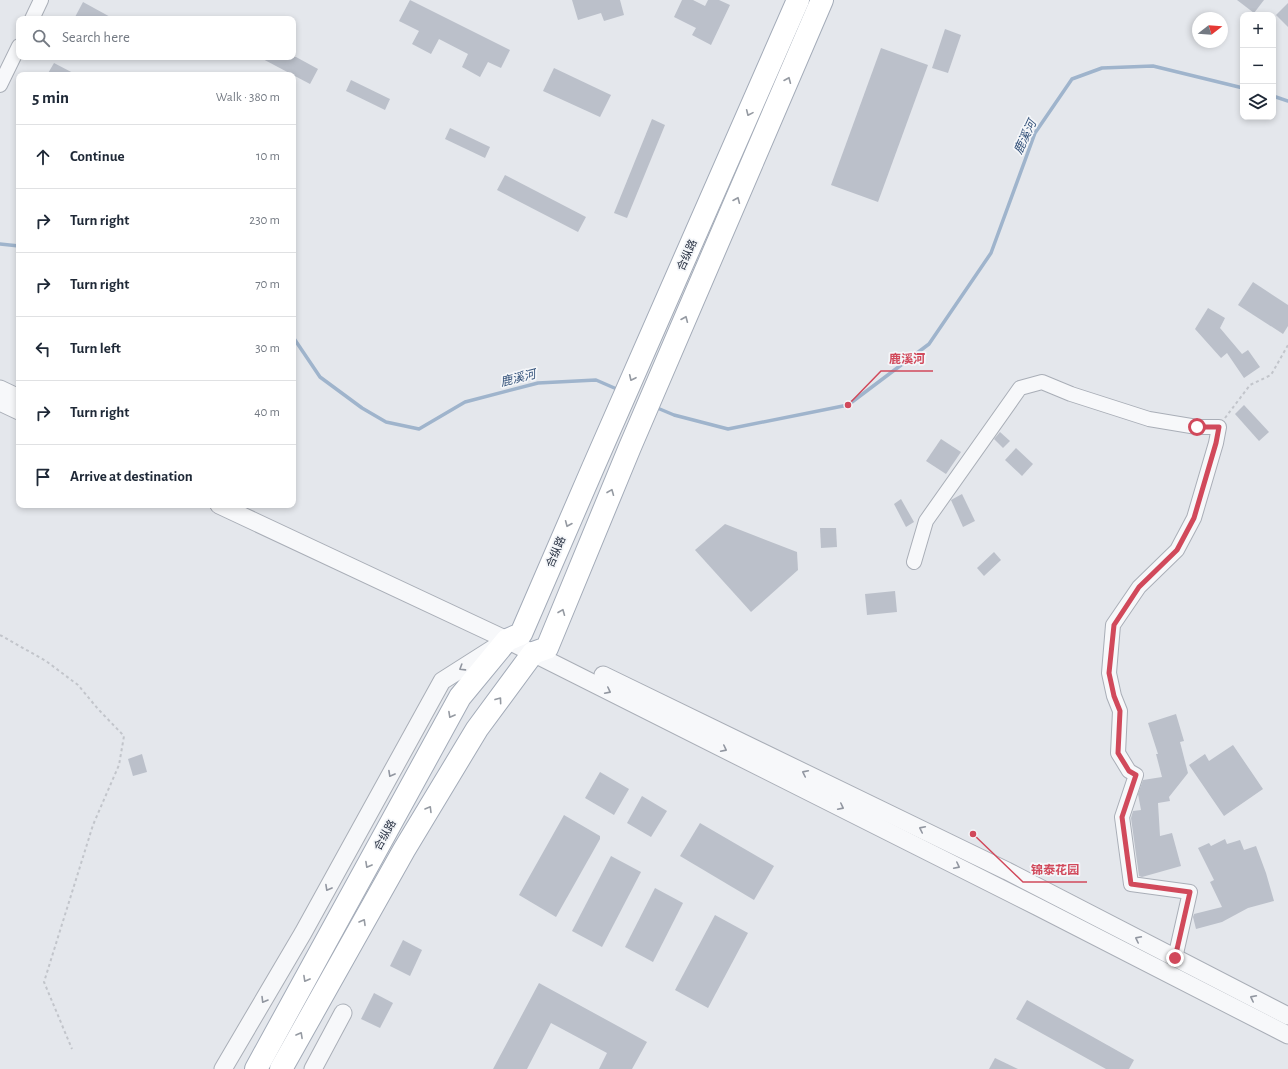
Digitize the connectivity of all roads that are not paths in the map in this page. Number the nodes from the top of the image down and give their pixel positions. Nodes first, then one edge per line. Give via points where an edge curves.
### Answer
1 (41, 0) edge
2 (798, 0) edge
3 (822, 0) edge
4 (33, 16) edge
5 (16, 52) edge
6 (0, 85) edge
7 (0, 389) edge
8 (16, 397) edge
9 (0, 402) edge
10 (16, 410) edge
11 (226, 508) edge
12 (250, 508) edge
13 (914, 562) dead end
14 (514, 637) junction
15 (540, 651) junction
16 (1175, 958) junction
17 (342, 1014) dead end
18 (1288, 1016) edge
19 (1288, 1035) edge
20 (223, 1069) edge
21 (256, 1069) edge
22 (281, 1069) edge
23 (313, 1069) edge

1 - 4 street
2 -> 14 main road, 合纵路 via 648,343
15 -> 3 main road
5 - 6 street
7 - 8 street
9 - 10 street
11 - 14 street
12 - 14 street via 440,598
13 - 16 street via 926,521 1020,388 1042,382 1149,419 1197,427 1219,427 1194,518 1181,544 1139,587 1114,625 1109,673 1120,711 1118,753 1129,771 1136,775 1122,817 1131,884 1190,892
14 - 15 street
14 -> 20 street via 442,681 304,933
14 -> 21 main road, 合纵路 via 460,697
16 -> 15 street via 1007,871
15 -> 19 street
22 -> 15 main road via 400,857 473,736
18 -> 16 street
17 - 23 street

